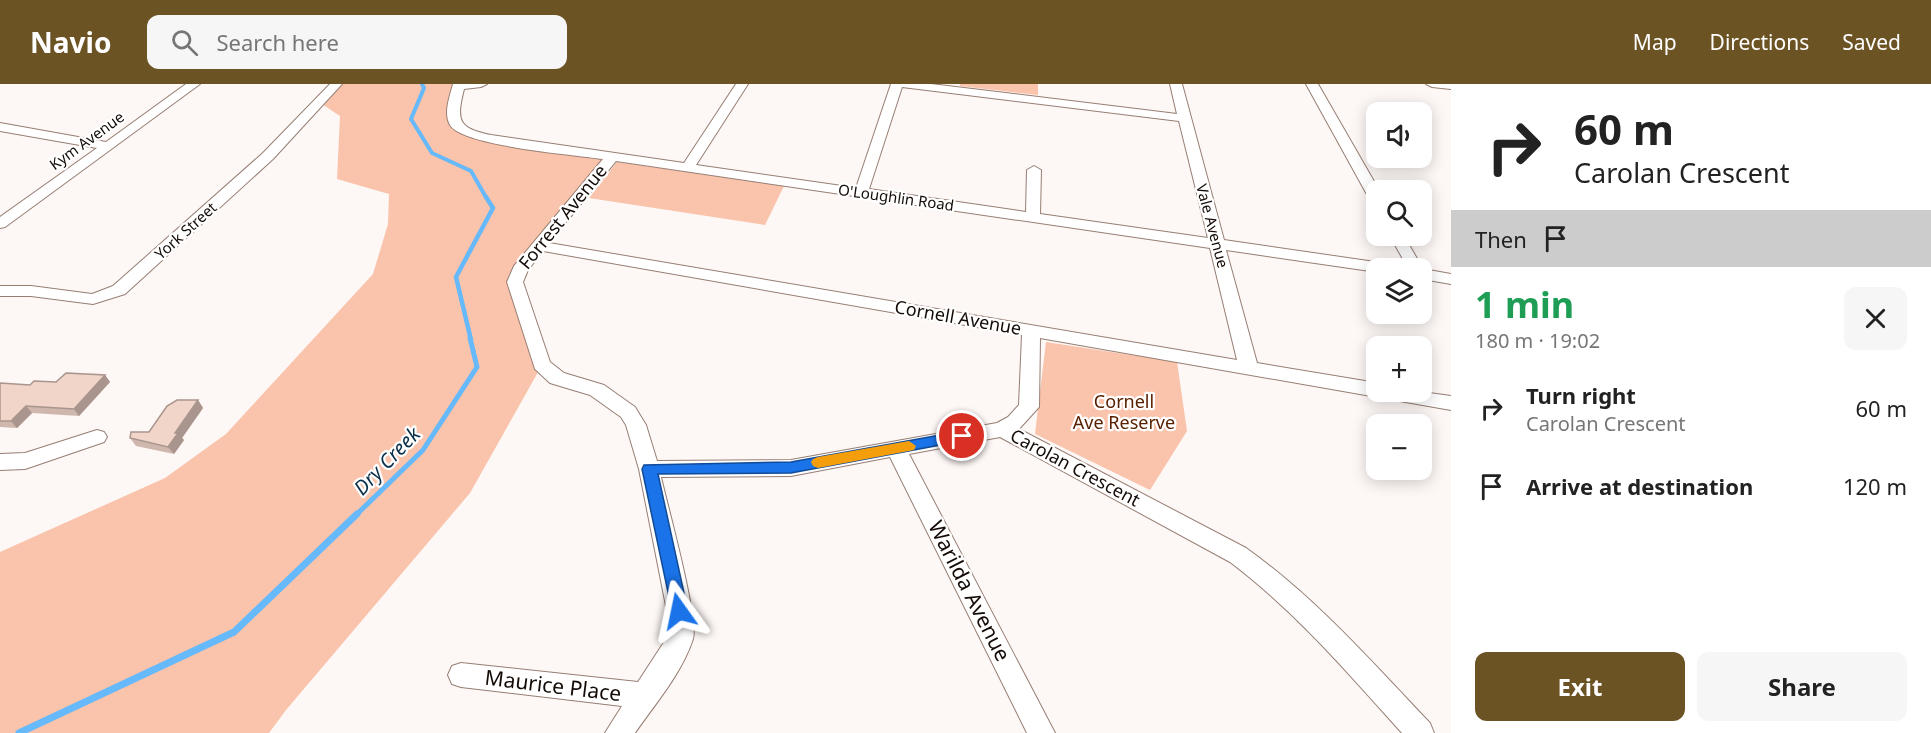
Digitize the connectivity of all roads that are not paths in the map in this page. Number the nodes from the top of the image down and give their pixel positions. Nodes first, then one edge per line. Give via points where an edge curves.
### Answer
1 (194, 84) edge
2 (336, 84) edge
3 (481, 84) edge
4 (742, 84) edge
5 (897, 84) edge
6 (902, 84) edge
7 (1176, 84) edge
8 (1312, 84) edge
9 (1432, 84) edge
10 (458, 85) edge
11 (1451, 86) edge
12 (1184, 118) junction
13 (0, 127) edge
14 (108, 146) junction
15 (612, 157) junction
16 (687, 168) junction
17 (1034, 170) dead end
18 (1366, 180) edge
19 (861, 193) junction
20 (1033, 218) junction
21 (0, 224) edge
22 (1217, 244) junction
23 (538, 246) junction
24 (1366, 266) edge
25 (1432, 276) edge
26 (1451, 279) edge
27 (0, 291) edge
28 (1031, 331) junction
29 (1249, 369) junction
30 (1366, 388) edge
31 (1432, 400) edge
32 (1451, 403) edge
33 (1002, 429) junction
34 (97, 437) dead end
35 (896, 448) junction
36 (0, 462) edge
37 (649, 469) junction
38 (461, 675) dead end
39 (645, 696) junction
40 (619, 733) edge
41 (1041, 733) edge
42 (1420, 733) edge

1 - 14 street, Kym Avenue
2 - 27 street, York Street via 268,156 119,290 93,299
3 - 10 street
4 - 16 street
5 - 19 street
6 - 12 street
7 - 12 street, Vale Avenue
8 - 18 street
9 - 11 street
10 - 15 street, O'Loughlin Road via 452,117 468,133
12 - 22 street, Vale Avenue
13 - 14 street
14 - 21 street, Kym Avenue
15 - 16 street, O'Loughlin Road
15 - 23 street, Forrest Avenue
16 - 19 street, O'Loughlin Road
17 - 20 street
19 - 20 street, O'Loughlin Road
20 - 22 street, O'Loughlin Road
22 - 24 street, O'Loughlin Road
22 - 29 street, Vale Avenue
23 - 28 street, Cornell Avenue
23 - 37 street, Forrest Avenue via 514,282 539,359 551,375 597,390 628,412 636,425
25 - 26 street
28 - 29 street, Cornell Avenue
28 - 33 street via 1029,407
29 - 30 street, Cornell Avenue
31 - 32 street
33 - 35 street, Carolan Crescent
33 - 42 street, Carolan Crescent via 1257,568 1299,605
34 - 36 street via 25,461
35 - 37 street, Carolan Crescent via 784,468
35 - 41 street, Warilda Avenue
37 - 39 street, Forrest Avenue via 681,637
38 - 39 street, Maurice Place
39 - 40 street, Forrest Avenue

